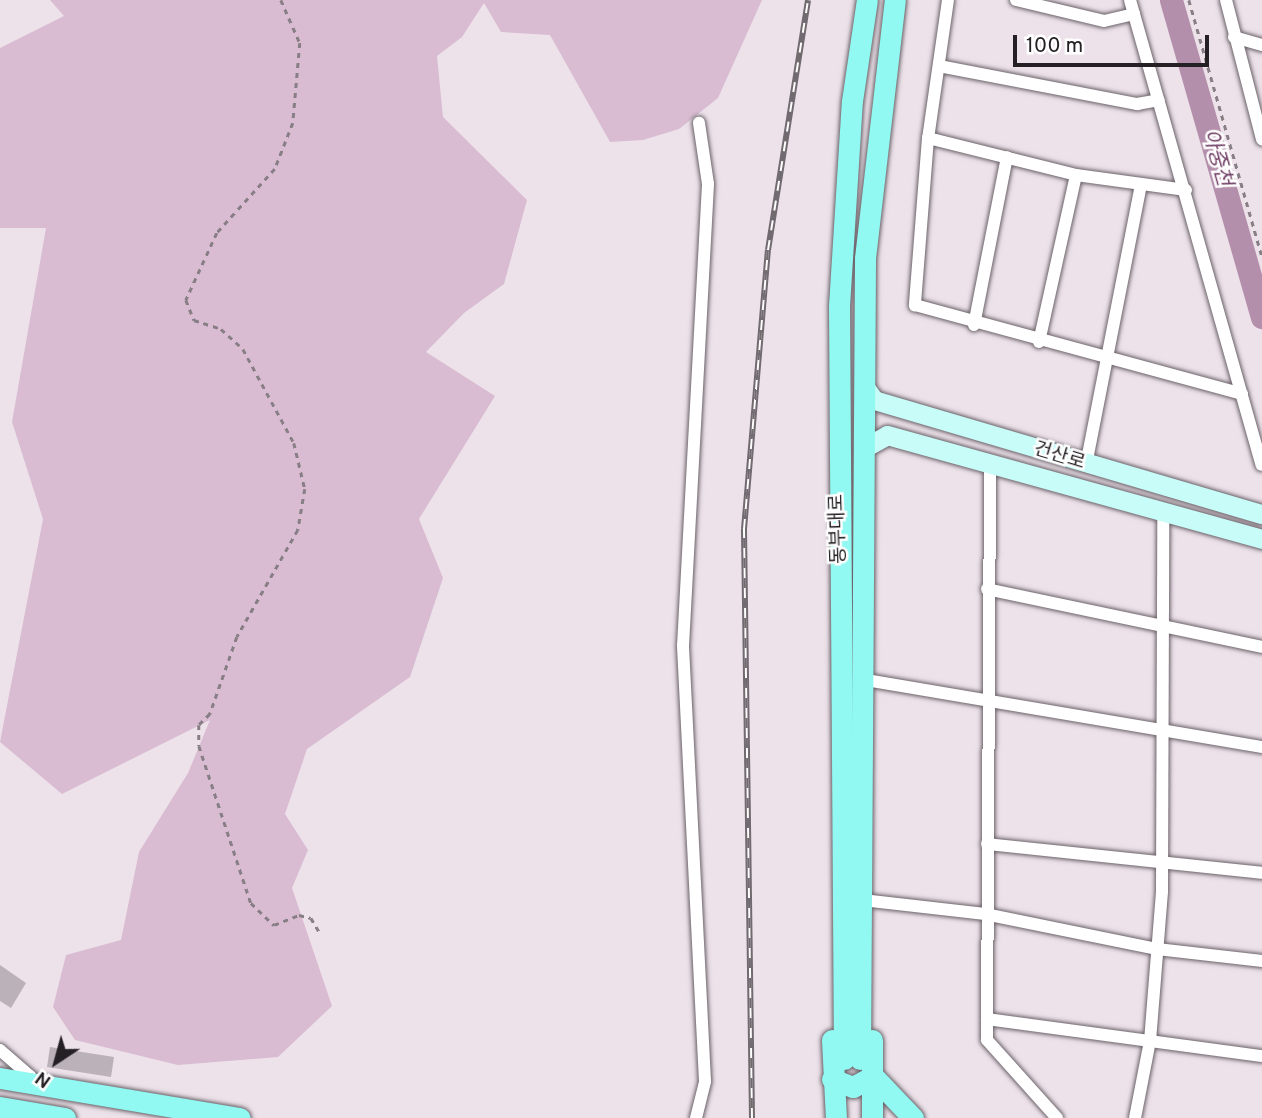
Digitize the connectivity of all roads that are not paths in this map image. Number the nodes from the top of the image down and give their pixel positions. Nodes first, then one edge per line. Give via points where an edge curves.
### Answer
1 (867, 0) edge
2 (895, 0) edge
3 (948, 0) edge
4 (1016, 0) edge
5 (1129, 0) edge
6 (1226, 0) edge
7 (1044, 4) edge
8 (1134, 15) junction
9 (1234, 37) junction
10 (1262, 45) edge
11 (939, 66) junction
12 (1159, 100) junction
13 (1258, 117) edge
14 (699, 123) dead end
15 (928, 138) junction
16 (1262, 139) edge
17 (1007, 157) junction
18 (1076, 175) junction
19 (1142, 185) junction
20 (1186, 190) junction
21 (974, 325) junction
22 (1039, 342) junction
23 (1108, 362) junction
24 (864, 386) junction
25 (1242, 394) junction
26 (864, 448) junction
27 (1087, 465) junction
28 (1262, 465) edge
29 (990, 466) junction
30 (838, 493) junction
31 (1163, 513) junction
32 (1262, 514) edge
33 (1262, 539) edge
34 (987, 589) junction
35 (863, 605) junction
36 (1161, 625) junction
37 (1262, 647) edge
38 (873, 681) junction
39 (987, 704) junction
40 (1161, 732) junction
41 (1262, 747) edge
42 (987, 844) junction
43 (1162, 862) junction
44 (1262, 873) edge
45 (871, 901) junction
46 (985, 914) junction
47 (1157, 949) junction
48 (1262, 961) edge
49 (987, 1019) junction
50 (1150, 1041) junction
51 (0, 1050) edge
52 (1262, 1056) edge
53 (859, 1064) junction
54 (0, 1078) edge
55 (832, 1079) junction
56 (28, 1083) junction
57 (0, 1107) edge
58 (32, 1115) edge
59 (65, 1118) edge
60 (240, 1118) edge
61 (696, 1118) edge
62 (836, 1118) edge
63 (872, 1118) edge
64 (913, 1118) edge
65 (1057, 1118) edge
66 (1135, 1118) edge

1 - 30 main road, 동부대로 via 843,202
2 - 24 main road, 동부대로 via 865,258
3 - 11 street
4 - 7 street
5 - 8 street
6 - 9 street
7 - 8 street via 1104,21
8 - 12 street
9 - 10 street
9 - 13 street
11 - 12 street via 1137,104
11 - 15 street
12 - 20 street
13 - 16 street
14 - 61 street via 708,184 683,646 705,1081
15 - 17 street
15 - 21 street via 915,305
17 - 18 street
17 - 21 street
18 - 19 street
18 - 22 street
19 - 20 street
19 - 23 street
20 - 25 street
21 - 22 street
22 - 23 street
23 - 25 street
23 - 27 street
24 - 26 main road, 동부대로
24 - 27 street, 건산로 via 874,400
25 - 28 street
26 - 29 street, 건산로 via 887,435
26 - 35 main road, 동부대로
27 - 32 street, 건산로
29 - 31 street, 건산로
29 - 34 street
30 - 53 main road, 동부대로
30 - 55 main road via 832,522
31 - 33 street, 건산로
31 - 36 street
34 - 36 street
34 - 39 street
35 - 38 main road, 동부대로 via 871,622
35 - 53 main road, 동부대로
36 - 37 street
36 - 40 street
38 - 39 street
38 - 45 main road, 동부대로
39 - 40 street
39 - 42 street
40 - 41 street
40 - 43 street
42 - 43 street
42 - 46 street
43 - 44 street
43 - 47 street
45 - 46 street
45 - 53 main road, 동부대로
46 - 47 street
46 - 49 street
47 - 48 street
47 - 50 street
49 - 50 street
49 - 65 street via 987,1040
50 - 52 street
50 - 66 street
51 - 56 street via 30,1076
53 - 55 main road via 853,1087
53 - 63 main road, 동부대로
53 - 64 main road
54 - 56 main road
55 - 62 main road
56 - 60 main road
57 - 58 main road
58 - 59 main road

